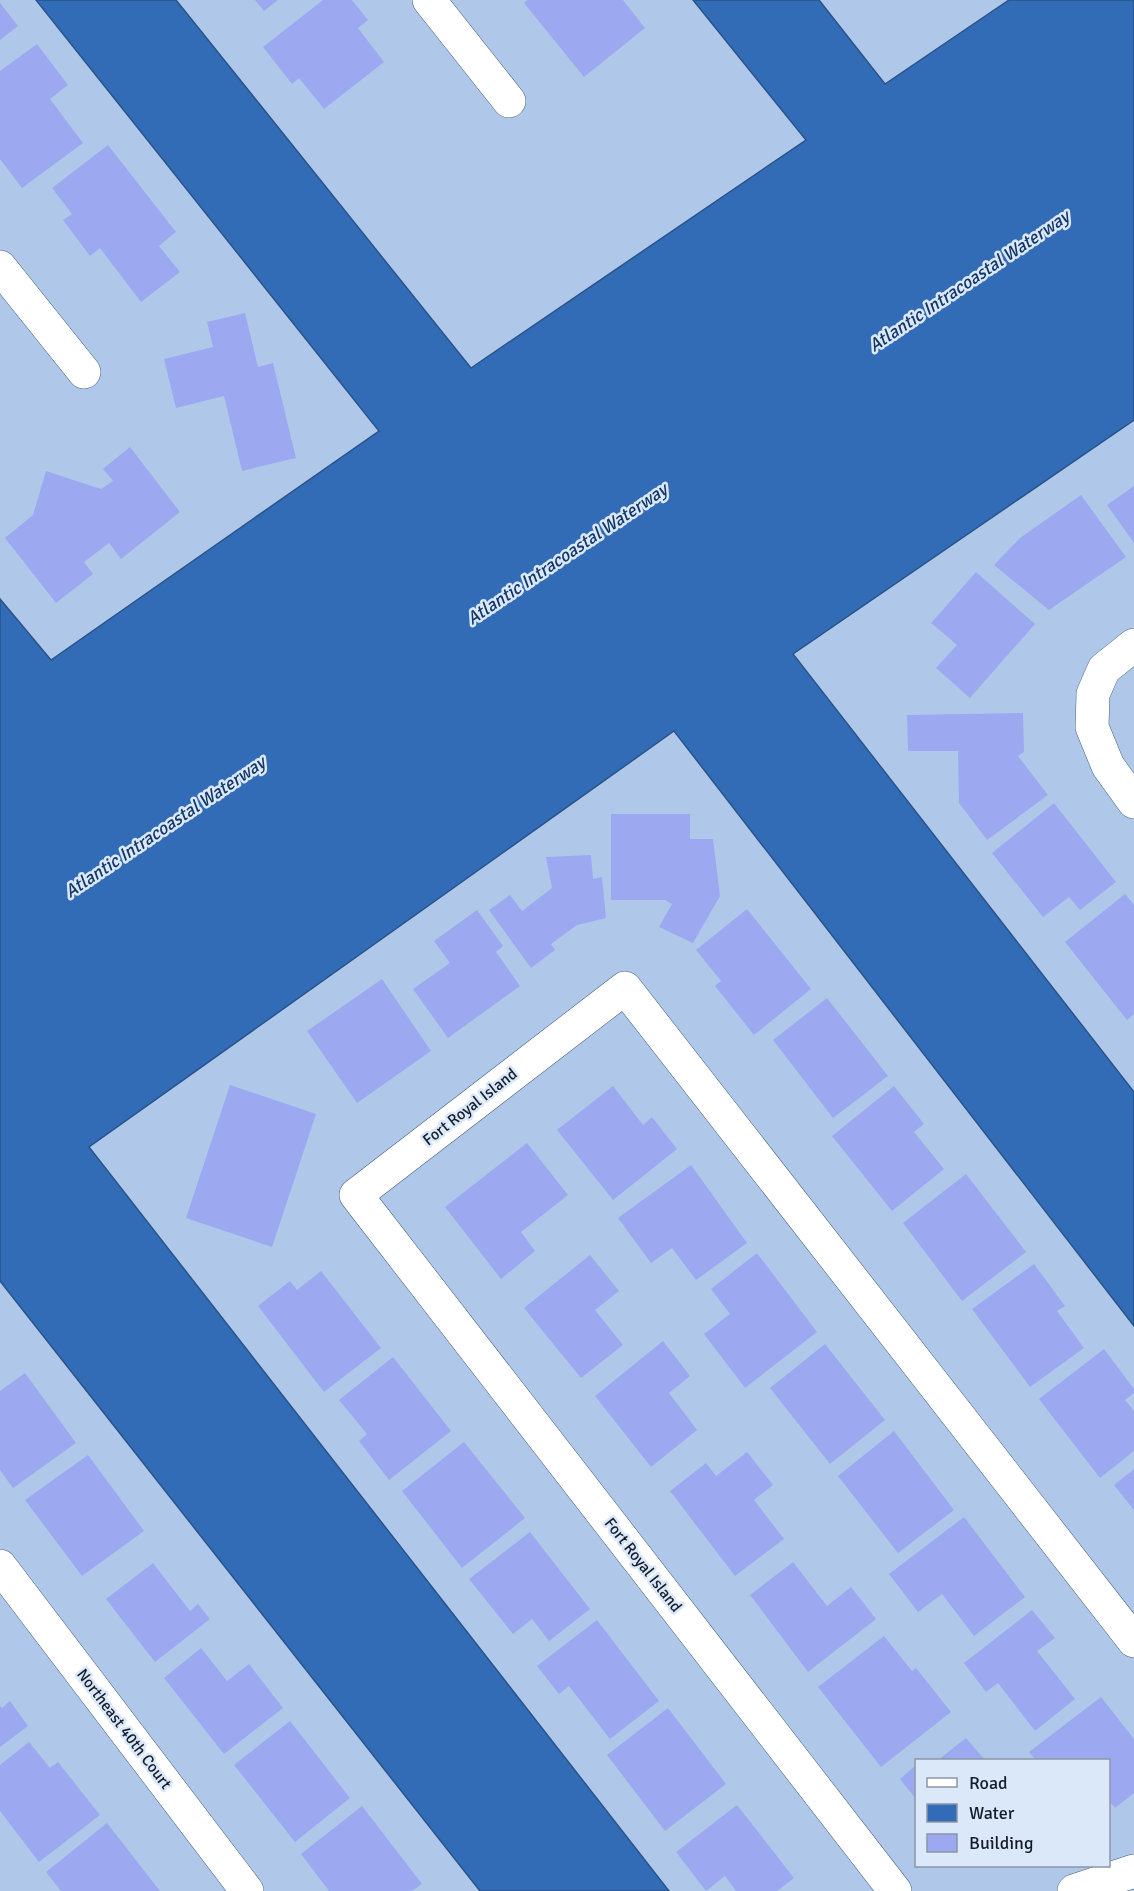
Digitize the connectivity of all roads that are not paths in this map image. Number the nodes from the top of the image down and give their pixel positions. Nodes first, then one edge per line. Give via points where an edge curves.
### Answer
1 (429, 0) edge
2 (509, 101) dead end
3 (0, 267) edge
4 (84, 372) dead end
5 (1134, 645) edge
6 (1134, 802) edge
7 (0, 1566) edge
8 (1134, 1641) edge
9 (1134, 1871) edge
10 (247, 1891) edge
11 (895, 1891) edge
12 (1074, 1891) edge

1 - 2 street
3 - 4 street
5 - 6 street via 1104,669 1093,694 1092,727 1108,766
7 - 10 street, Northeast 40th Court
8 - 11 street, Fort Royal Island via 625,988 356,1195
9 - 12 street

